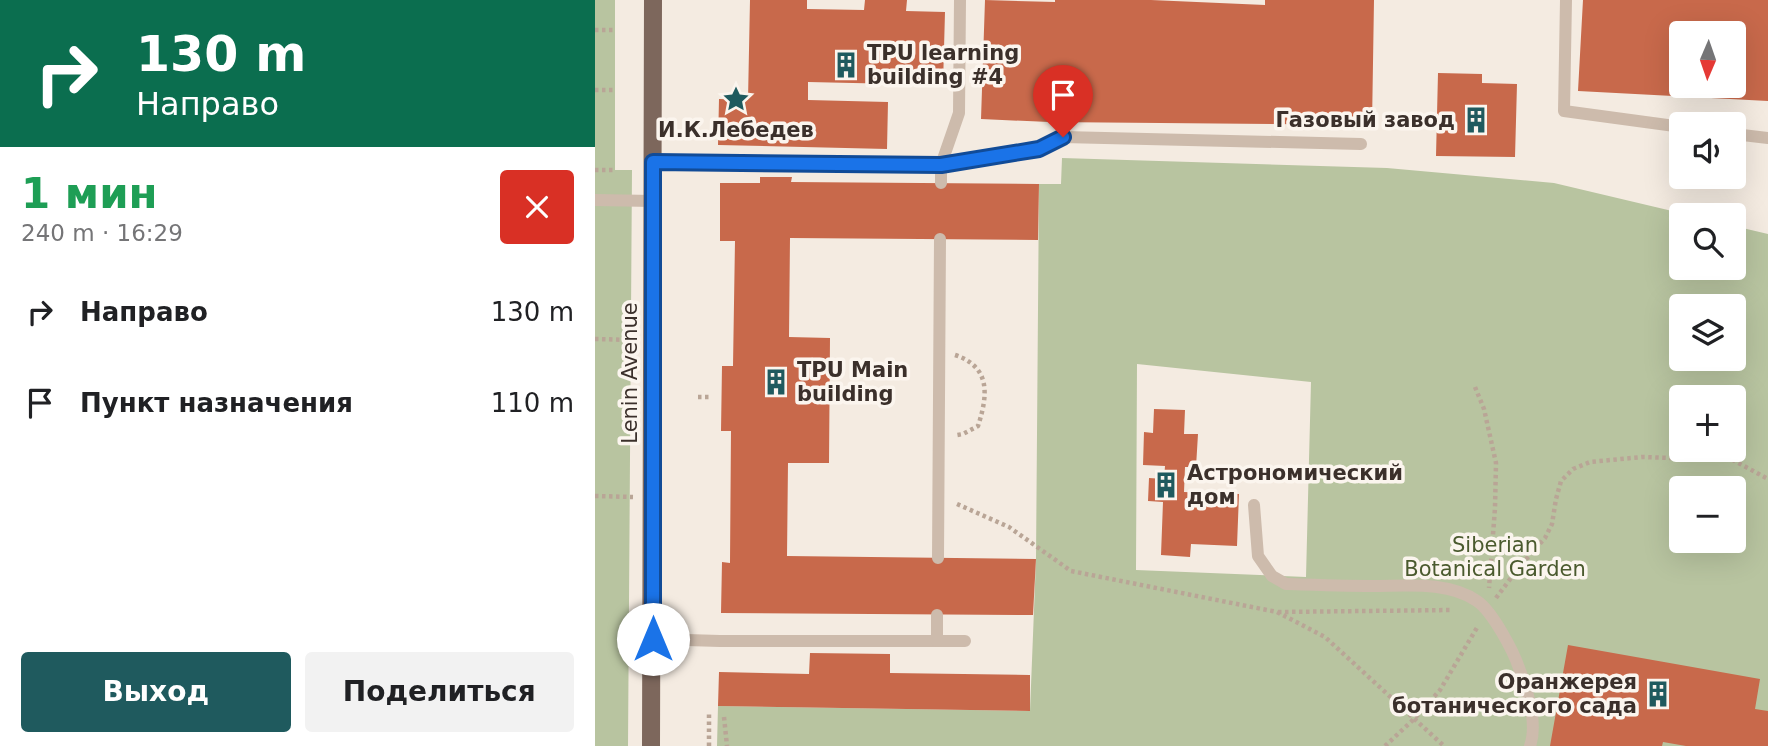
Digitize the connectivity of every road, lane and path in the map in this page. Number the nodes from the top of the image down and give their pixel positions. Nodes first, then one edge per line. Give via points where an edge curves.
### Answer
1 (653, 0) edge
2 (960, 0) edge
3 (1566, 0) edge
4 (595, 30) edge
5 (615, 30) dead end
6 (595, 90) edge
7 (615, 90) dead end
8 (1669, 126) edge
9 (1746, 135) edge
10 (1768, 138) edge
11 (1361, 144) dead end
12 (653, 162) junction
13 (941, 165) junction
14 (595, 170) edge
15 (615, 170) dead end
16 (941, 183) dead end
17 (595, 200) edge
18 (653, 201) junction
19 (940, 239) dead end
20 (595, 340) edge
21 (653, 340) junction
22 (939, 351) junction
23 (1475, 387) dead end
24 (698, 397) dead end
25 (709, 397) dead end
26 (939, 438) junction
27 (1768, 479) edge
28 (595, 496) edge
29 (938, 496) junction
30 (653, 498) junction
31 (1255, 505) dead end
32 (938, 558) dead end
33 (1487, 610) junction
34 (1277, 612) junction
35 (937, 615) dead end
36 (653, 639) junction
37 (937, 641) junction
38 (965, 641) dead end
39 (709, 713) dead end
40 (724, 717) dead end
41 (1414, 719) junction
42 (651, 746) edge
43 (709, 746) edge
44 (727, 746) edge
45 (1384, 746) edge
46 (1444, 746) edge
47 (1530, 746) edge

1 - 12 main road, Lenin Avenue
2 - 13 lane via 959,113
3 - 8 lane via 1564,111
4 - 5 path
6 - 7 path
9 - 10 lane
11 - 13 lane via 1063,137 1039,149
12 - 13 lane
12 - 18 main road, Lenin Avenue
13 - 16 lane
14 - 15 path
17 - 18 lane
18 - 21 main road, Lenin Avenue
19 - 22 lane
20 - 21 path
21 - 30 main road, Lenin Avenue
22 - 26 lane
22 - 26 path via 967,359 980,372 985,389 978,426
23 - 33 path via 1496,463
24 - 25 path
26 - 29 lane
27 - 33 path via 1733,460 1642,457 1591,462 1573,469 1561,481 1545,538
28 - 30 path
29 - 32 lane
29 - 34 path via 1009,527 1071,571
30 - 36 main road, Lenin Avenue
31 - 33 lane via 1258,556 1272,576 1286,584 1426,586 1459,592
33 - 34 path
33 - 41 path via 1440,690
33 - 47 lane via 1526,685 1533,738
34 - 41 path via 1325,637
35 - 37 lane
36 - 37 lane
36 - 42 main road, Lenin Avenue
37 - 38 lane
39 - 43 path
40 - 44 path
41 - 45 path
41 - 46 path

